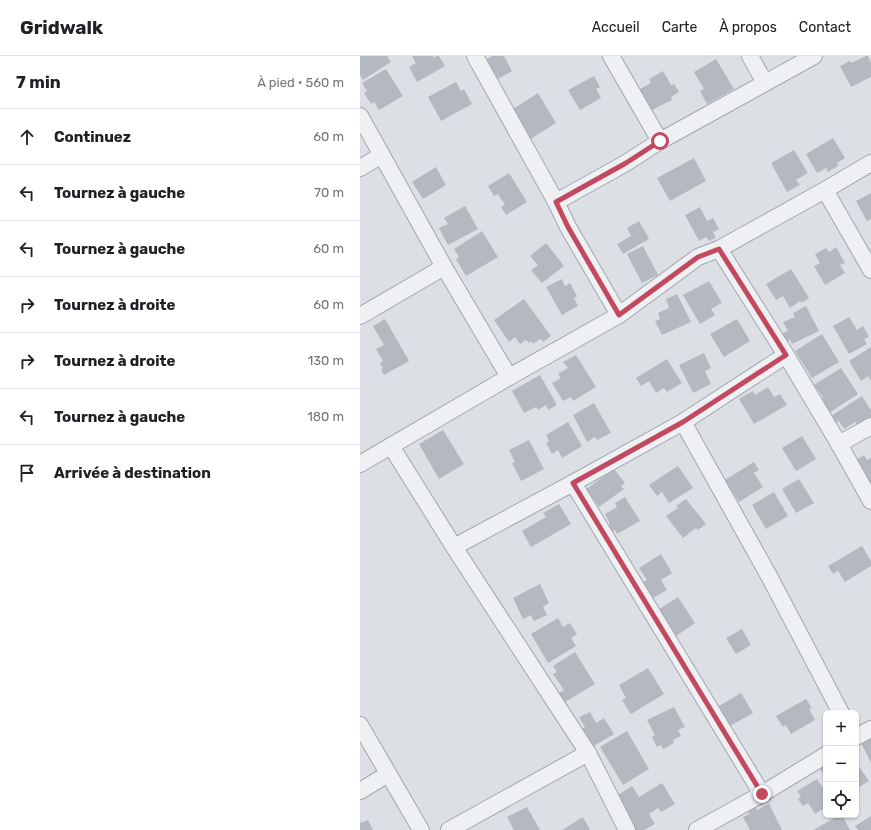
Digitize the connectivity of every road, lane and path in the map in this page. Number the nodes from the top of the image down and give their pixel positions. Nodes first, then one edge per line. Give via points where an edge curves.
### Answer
1 (475, 56) edge
2 (611, 56) edge
3 (750, 56) edge
4 (814, 56) edge
5 (765, 83) junction
6 (360, 116) edge
7 (660, 141) junction
8 (382, 155) junction
9 (871, 163) edge
10 (360, 168) edge
11 (824, 190) junction
12 (556, 202) junction
13 (719, 249) junction
14 (444, 267) junction
15 (871, 270) edge
16 (619, 315) junction
17 (360, 316) edge
18 (786, 355) junction
19 (509, 377) junction
20 (683, 422) junction
21 (871, 426) edge
22 (839, 444) junction
23 (391, 446) junction
24 (360, 464) edge
25 (573, 483) junction
26 (871, 501) edge
27 (454, 547) junction
28 (838, 710) edge
29 (360, 725) edge
30 (871, 729) edge
31 (859, 735) edge
32 (588, 753) junction
33 (823, 757) edge
34 (388, 774) junction
35 (360, 791) edge
36 (762, 794) junction
37 (421, 830) edge
38 (450, 830) edge
39 (627, 830) edge
40 (697, 830) edge

1 - 12 street
2 - 7 street
3 - 5 street
4 - 5 street
5 - 7 street
6 - 8 street
7 - 12 street
8 - 10 street
8 - 14 street
9 - 11 street
11 - 13 street
11 - 15 street
12 - 16 street
13 - 16 street via 698,257
13 - 18 street
14 - 17 street
14 - 19 street
16 - 19 street
18 - 20 street
18 - 22 street
19 - 23 street
20 - 25 street
20 - 28 street via 769,576
21 - 22 street
22 - 26 street
23 - 24 street
23 - 27 street
25 - 27 street
25 - 36 street
27 - 32 street
29 - 34 street
30 - 31 street
32 - 38 street
32 - 39 street
33 - 36 street
34 - 35 street
34 - 37 street
36 - 40 street

